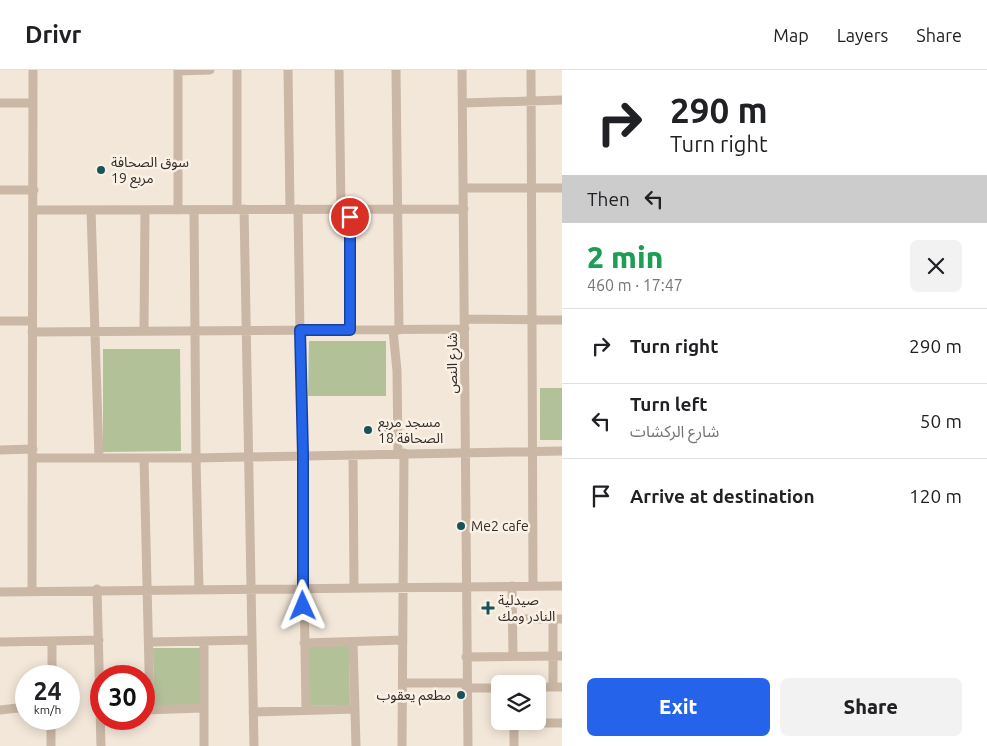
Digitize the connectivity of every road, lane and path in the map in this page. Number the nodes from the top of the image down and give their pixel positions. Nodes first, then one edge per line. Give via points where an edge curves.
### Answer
1 (33, 70) edge
2 (178, 70) edge
3 (210, 70) edge
4 (237, 70) edge
5 (288, 70) edge
6 (339, 70) edge
7 (396, 70) edge
8 (462, 70) edge
9 (531, 70) edge
10 (562, 100) edge
11 (532, 101) junction
12 (0, 103) edge
13 (33, 103) junction
14 (463, 103) junction
15 (464, 188) junction
16 (532, 188) junction
17 (562, 188) edge
18 (0, 190) edge
19 (34, 190) junction
20 (241, 208) junction
21 (345, 208) junction
22 (397, 208) junction
23 (294, 209) junction
24 (464, 209) junction
25 (34, 210) junction
26 (91, 210) junction
27 (178, 210) junction
28 (194, 210) junction
29 (145, 211) junction
30 (531, 320) junction
31 (562, 320) edge
32 (0, 321) edge
33 (32, 321) junction
34 (465, 324) junction
35 (300, 330) junction
36 (350, 330) junction
37 (396, 330) junction
38 (144, 331) junction
39 (196, 331) junction
40 (248, 331) junction
41 (32, 332) junction
42 (94, 332) junction
43 (0, 450) edge
44 (534, 452) junction
45 (562, 452) edge
46 (465, 453) junction
47 (33, 454) junction
48 (353, 454) junction
49 (401, 454) junction
50 (303, 455) junction
51 (248, 456) junction
52 (99, 458) junction
53 (144, 458) junction
54 (196, 458) junction
55 (354, 586) junction
56 (512, 586) junction
57 (533, 586) junction
58 (562, 586) edge
59 (303, 587) junction
60 (403, 587) junction
61 (466, 588) junction
62 (97, 589) junction
63 (252, 589) junction
64 (148, 590) junction
65 (200, 590) junction
66 (32, 591) junction
67 (0, 592) edge
68 (513, 619) junction
69 (558, 619) edge
70 (99, 640) junction
71 (252, 640) junction
72 (403, 640) junction
73 (52, 641) junction
74 (204, 641) junction
75 (0, 642) edge
76 (150, 642) junction
77 (353, 642) junction
78 (304, 643) junction
79 (512, 656) junction
80 (558, 656) edge
81 (466, 657) junction
82 (52, 665) edge
83 (100, 665) edge
84 (149, 665) edge
85 (403, 683) junction
86 (466, 686) junction
87 (491, 687) edge
88 (557, 687) edge
89 (15, 708) edge
90 (202, 708) junction
91 (355, 709) junction
92 (0, 710) edge
93 (155, 710) edge
94 (306, 710) junction
95 (253, 712) junction
96 (546, 723) edge
97 (562, 723) edge
98 (51, 730) edge
99 (101, 730) edge
100 (514, 730) edge
101 (51, 746) edge
102 (101, 746) edge
103 (204, 746) edge
104 (254, 746) edge
105 (356, 746) edge
106 (402, 746) edge
107 (468, 746) edge
108 (514, 746) edge

1 - 13 street
2 - 3 street
2 - 27 street
4 - 20 street
5 - 23 street
6 - 21 street
7 - 22 street
8 - 14 street, شارع النص
9 - 11 street
10 - 11 street
11 - 14 street
11 - 16 street
12 - 13 street
13 - 19 street
14 - 15 street, شارع النص
15 - 16 street
15 - 24 street, شارع النص
16 - 17 street
16 - 30 street
18 - 19 street
19 - 25 street
20 - 23 street
20 - 28 street
20 - 40 street
21 - 22 street
21 - 23 street
21 - 36 street
22 - 24 street
22 - 37 street
23 - 35 street
24 - 34 street, شارع النص
25 - 26 street
25 - 33 street
26 - 29 street
26 - 42 street
27 - 28 street
27 - 29 street
28 - 39 street
29 - 38 street
30 - 31 street
30 - 34 street
30 - 44 street
32 - 33 street
33 - 41 street
34 - 37 street
34 - 46 street, شارع النص
35 - 36 street
35 - 40 street
35 - 50 street
36 - 37 street
37 - 49 street
38 - 39 street
38 - 42 street
39 - 40 street
39 - 54 street
40 - 51 street
41 - 42 street
41 - 47 street
42 - 52 street
43 - 47 street
44 - 45 street
44 - 46 street
44 - 57 street
46 - 49 street
46 - 61 street, شارع النص
47 - 52 street
47 - 66 street
48 - 49 street
48 - 50 street
48 - 55 street
49 - 60 street
50 - 51 street
50 - 59 street
51 - 54 street
51 - 63 street
52 - 53 street
53 - 54 street
53 - 64 street
54 - 65 street
55 - 59 street
55 - 60 street
56 - 57 street
56 - 61 street
56 - 68 street
57 - 58 street
59 - 63 street
59 - 78 street
60 - 61 street
60 - 72 street
61 - 81 street, شارع النص
62 - 64 street
62 - 66 street
62 - 70 street
63 - 65 street
63 - 71 street
64 - 65 street
64 - 76 street
66 - 67 street
68 - 69 street
68 - 79 street
69 - 80 street
70 - 73 street
70 - 83 street
71 - 74 street
71 - 95 street
72 - 77 street
72 - 85 street
73 - 75 street
73 - 82 street
74 - 76 street
74 - 90 street
76 - 84 street
77 - 78 street
77 - 91 street
78 - 94 street
79 - 80 street
79 - 81 street
80 - 88 street
81 - 86 street, شارع النص
85 - 86 street
85 - 106 street
86 - 87 street
86 - 107 street, شارع النص
89 - 92 street
90 - 93 street
90 - 103 street
91 - 94 street
91 - 105 street
94 - 95 street
95 - 104 street
96 - 97 street
98 - 101 street
99 - 102 street
100 - 108 street

